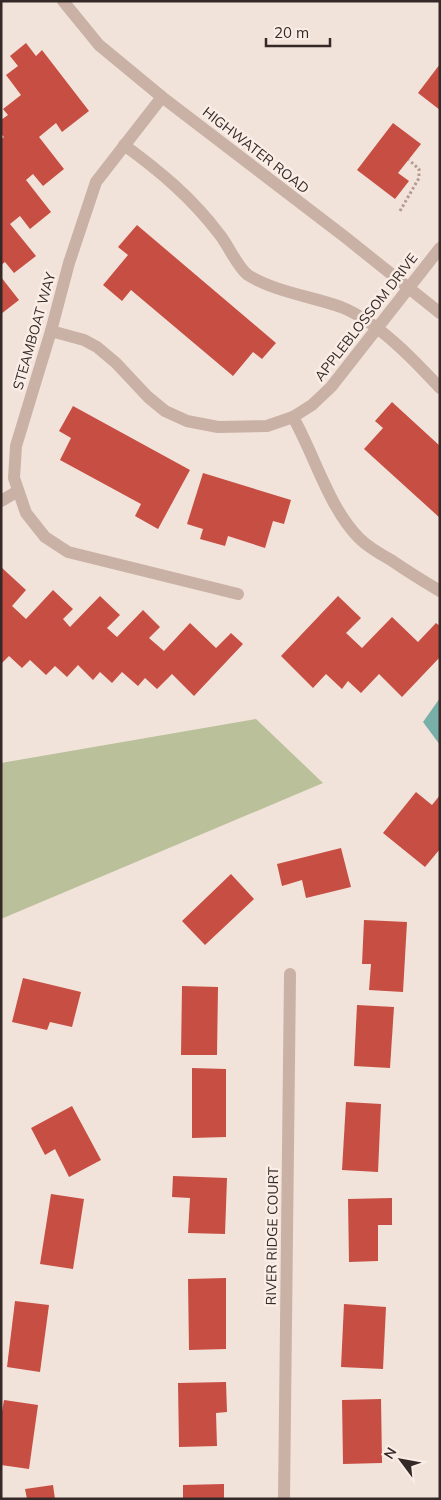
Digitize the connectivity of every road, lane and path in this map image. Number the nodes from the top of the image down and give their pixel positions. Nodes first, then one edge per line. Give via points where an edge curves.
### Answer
1 (64, 1) edge
2 (162, 97) junction
3 (124, 145) junction
4 (409, 160) dead end
5 (400, 211) dead end
6 (440, 248) edge
7 (408, 288) junction
8 (440, 313) edge
9 (376, 328) junction
10 (51, 331) junction
11 (440, 388) edge
12 (293, 417) junction
13 (18, 491) junction
14 (1, 501) edge
15 (440, 591) edge
16 (238, 594) dead end
17 (290, 974) dead end
18 (284, 1499) edge

1 - 2 street, HIGHWATER ROAD via 99,44
2 - 3 street, STEAMBOAT WAY
2 - 7 street, HIGHWATER ROAD
3 - 9 street via 186,194 246,273 261,282 341,308
3 - 10 street, STEAMBOAT WAY via 96,182
4 - 5 path via 419,168 419,178
6 - 7 street, APPLEBLOSSOM DRIVE
7 - 8 street, HIGHWATER ROAD
7 - 9 street, APPLEBLOSSOM DRIVE
9 - 11 street
9 - 12 street, APPLEBLOSSOM DRIVE via 331,387
10 - 12 street, APPLEBLOSSOM DRIVE via 97,347 165,411 187,421 218,427 267,426
10 - 13 street, STEAMBOAT WAY via 16,446 14,478
12 - 15 street via 339,510 359,538
13 - 14 street
13 - 16 street, STEAMBOAT WAY via 26,514 45,537 68,552
17 - 18 street, RIVER RIDGE COURT

